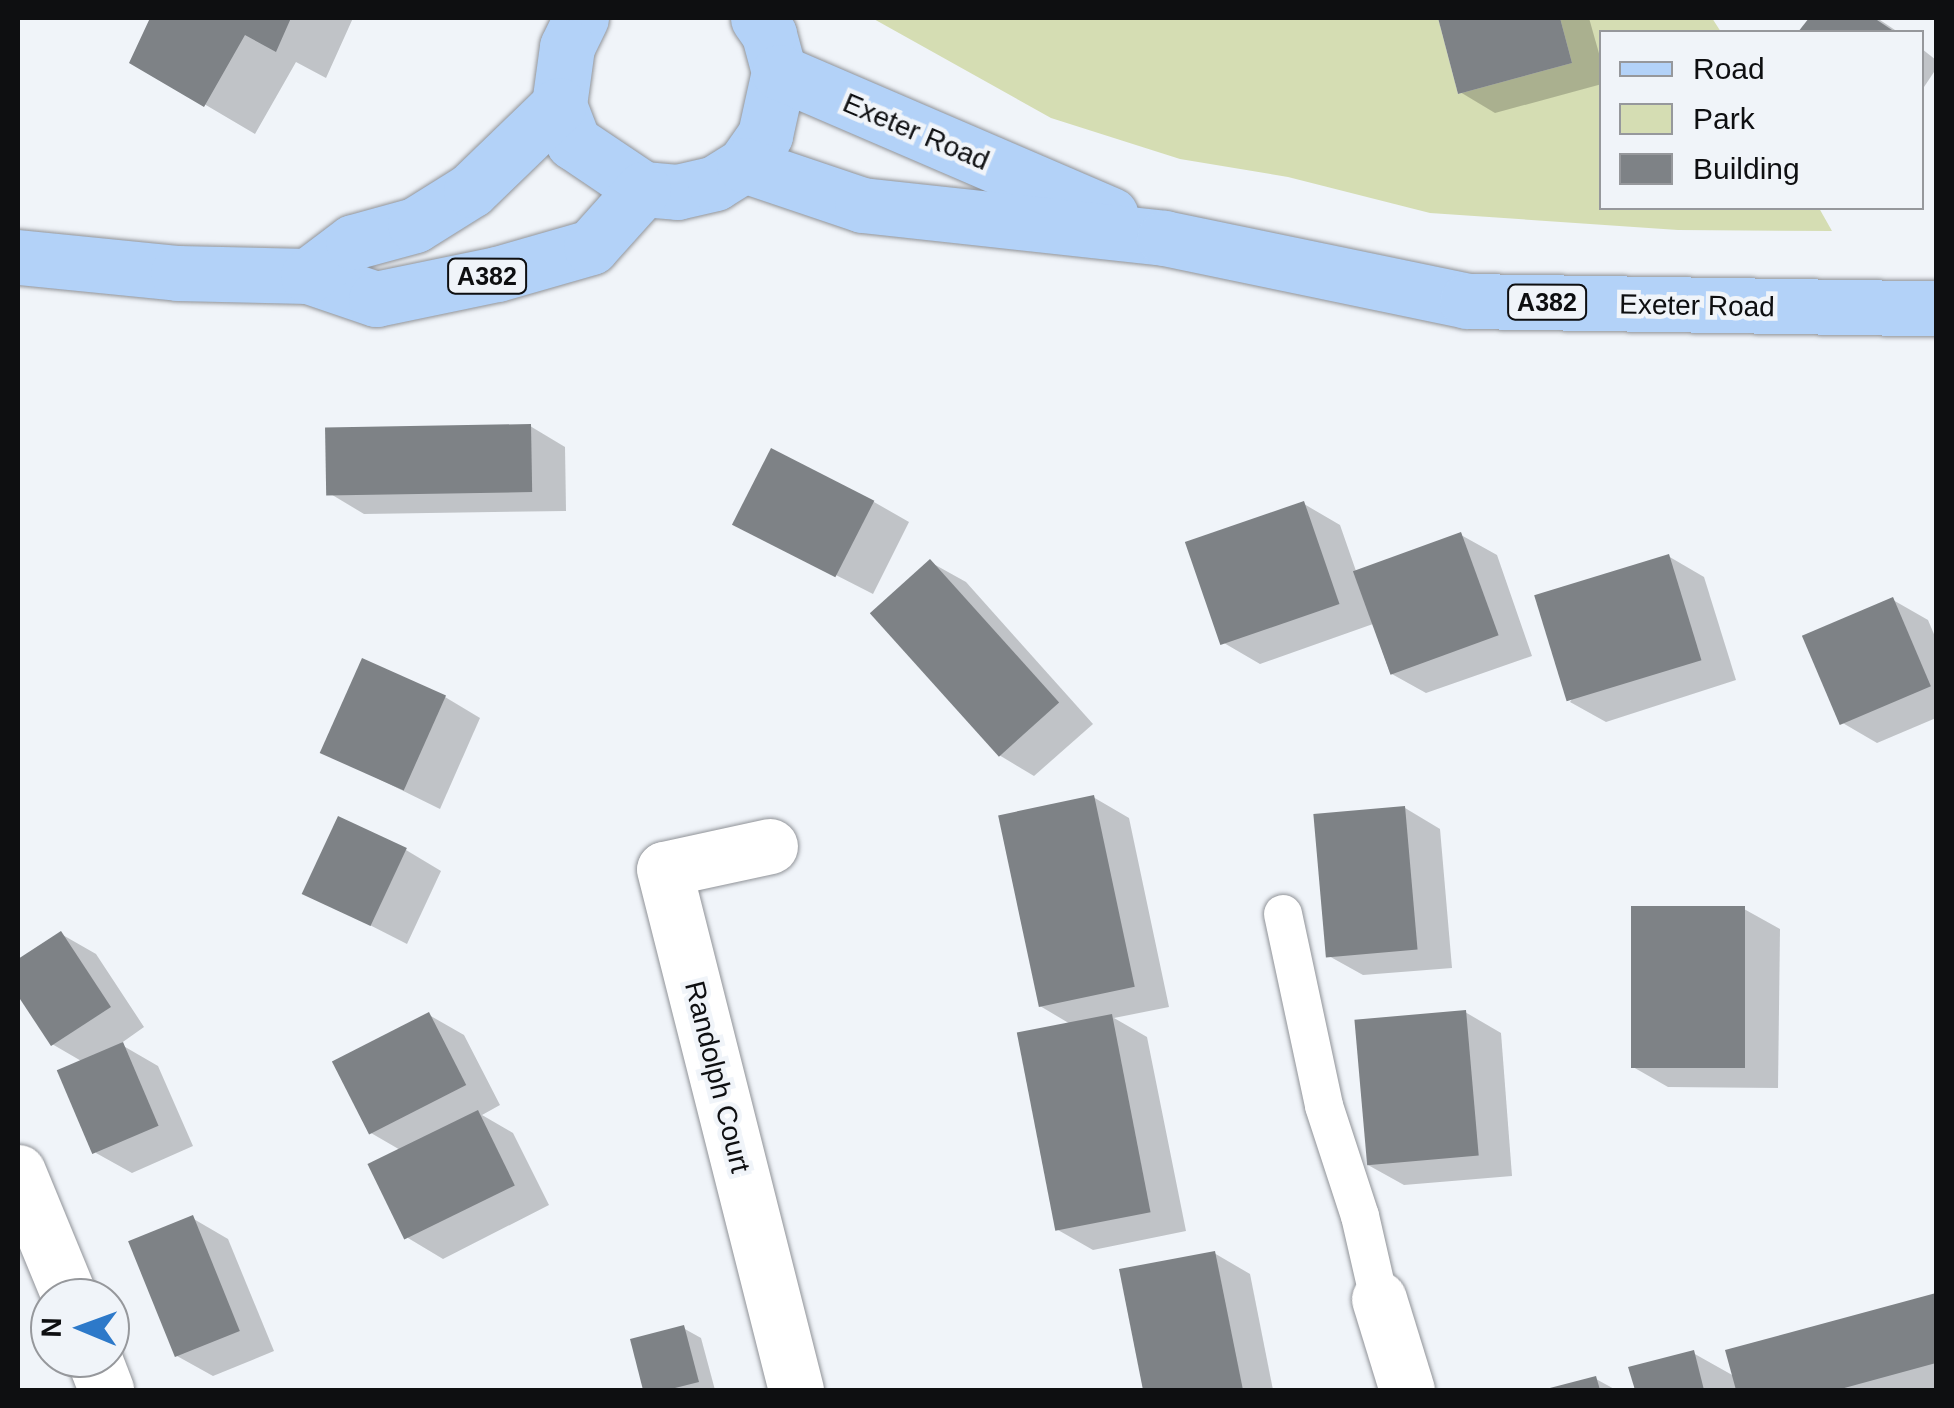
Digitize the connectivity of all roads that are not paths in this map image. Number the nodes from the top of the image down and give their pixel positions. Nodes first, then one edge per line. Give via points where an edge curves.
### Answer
1 (582, 18) edge
2 (758, 18) edge
3 (779, 72) junction
4 (559, 105) junction
5 (744, 165) junction
6 (643, 190) junction
7 (1164, 238) junction
8 (18, 257) edge
9 (308, 276) junction
10 (1936, 308) edge
11 (770, 846) dead end
12 (1284, 914) dead end
13 (18, 1172) edge
14 (62, 1278) edge
15 (1380, 1300) joint
16 (796, 1390) edge
17 (1407, 1390) edge

1 - 4 main road via 567,47
2 - 3 main road
3 - 5 main road via 765,136
3 - 7 main road, Exeter Road / A382
4 - 6 main road via 573,142
4 - 9 main road via 471,190 415,226 354,242
5 - 6 main road via 715,183 677,192
5 - 7 main road, Exeter Road / A382 via 862,205
6 - 9 main road, A382 via 591,248 497,274 376,299
7 - 10 main road, Exeter Road / A382 via 1466,300
8 - 9 main road, A382 via 178,273
11 - 16 street, Randolph Court via 664,868
12 - 15 lane via 1324,1106
13 - 14 street
15 - 17 street

